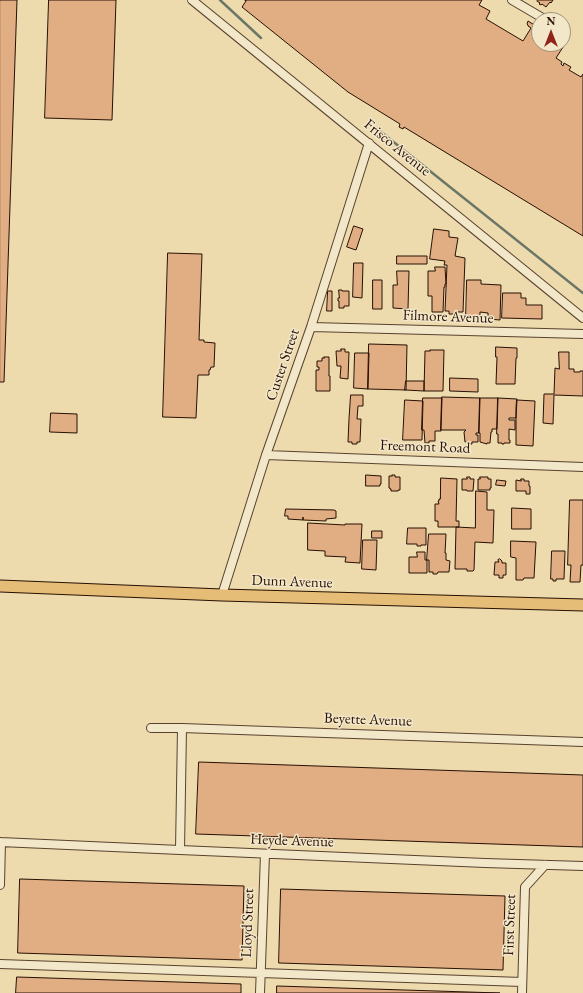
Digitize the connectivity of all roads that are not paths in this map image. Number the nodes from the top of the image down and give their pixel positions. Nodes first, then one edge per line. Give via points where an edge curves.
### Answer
1 (192, 0) edge
2 (512, 0) edge
3 (532, 12) edge
4 (369, 143) junction
5 (583, 318) edge
6 (311, 327) junction
7 (583, 334) edge
8 (266, 455) junction
9 (583, 467) edge
10 (0, 586) edge
11 (222, 595) junction
12 (583, 605) edge
13 (151, 728) dead end
14 (182, 728) junction
15 (583, 742) edge
16 (1, 842) edge
17 (180, 850) junction
18 (265, 854) junction
19 (545, 865) junction
20 (583, 866) edge
21 (0, 885) edge
22 (0, 964) edge
23 (261, 973) junction
24 (522, 982) junction
25 (260, 993) edge
26 (522, 993) edge

1 - 4 street, Frisco Avenue
2 - 3 street
4 - 5 street, Frisco Avenue
4 - 6 street, Custer Street
6 - 7 street, Filmore Avenue
6 - 8 street, Custer Street
8 - 9 street, Freemont Road
8 - 11 street, Custer Street
10 - 11 main road, Dunn Avenue
11 - 12 main road, Dunn Avenue
13 - 14 street, Beyette Avenue
14 - 15 street, Beyette Avenue
14 - 17 street
16 - 17 street, Heyde Avenue
16 - 21 street
17 - 18 street, Heyde Avenue
18 - 19 street, Heyde Avenue
18 - 23 street, Lloyd Street
19 - 20 street, Heyde Avenue
19 - 24 street, First Street via 525,887
22 - 23 street
23 - 24 street
23 - 25 street, Lloyd Street
24 - 26 street, First Street

